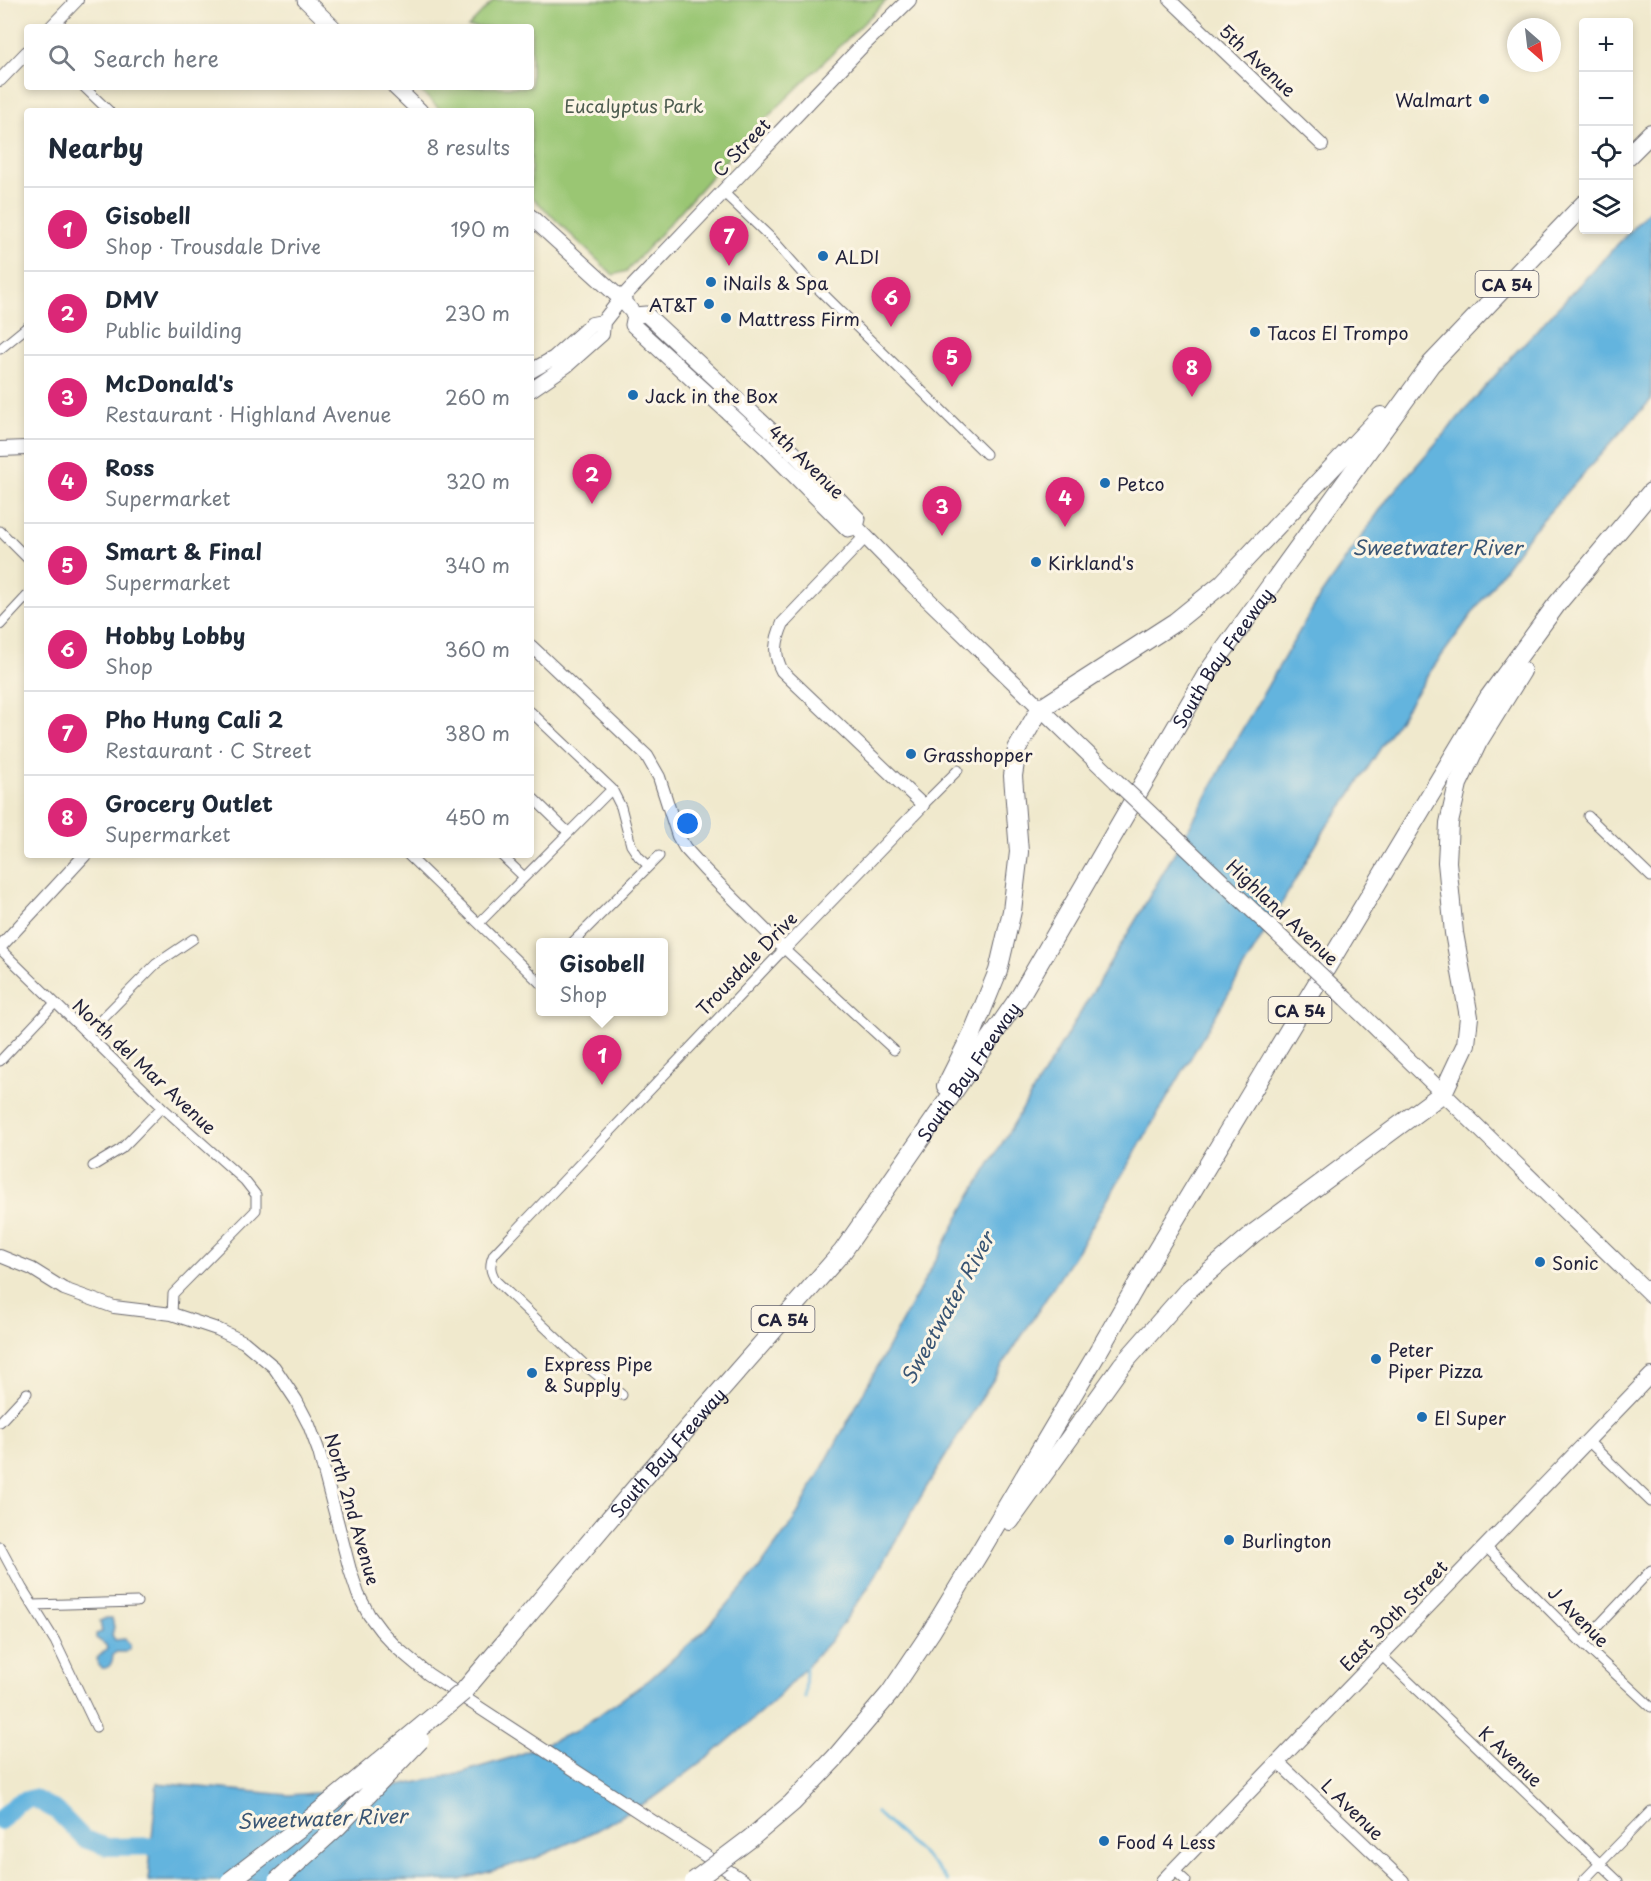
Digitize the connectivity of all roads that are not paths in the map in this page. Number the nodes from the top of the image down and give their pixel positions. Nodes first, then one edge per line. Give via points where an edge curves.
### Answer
1 (76, 0) edge
2 (305, 0) edge
3 (909, 0) edge
4 (1170, 0) edge
5 (54, 24) edge
6 (330, 24) edge
7 (24, 55) edge
8 (0, 80) edge
9 (87, 90) edge
10 (398, 90) edge
11 (106, 108) edge
12 (417, 108) edge
13 (1651, 133) edge
14 (1322, 145) dead end
15 (1633, 152) edge
16 (723, 192) junction
17 (1579, 209) edge
18 (534, 220) edge
19 (621, 299) junction
20 (603, 321) junction
21 (24, 329) edge
22 (0, 349) edge
23 (1431, 364) junction
24 (534, 369) edge
25 (534, 388) edge
26 (24, 448) edge
27 (0, 449) edge
28 (986, 454) dead end
29 (1651, 492) edge
30 (1625, 522) junction
31 (0, 531) edge
32 (861, 531) junction
33 (24, 555) edge
34 (886, 558) joint
35 (24, 599) edge
36 (0, 625) edge
37 (534, 649) edge
38 (1040, 709) junction
39 (534, 715) edge
40 (958, 770) dead end
41 (612, 789) junction
42 (534, 799) edge
43 (923, 805) junction
44 (1588, 816) dead end
45 (568, 832) junction
46 (659, 856) dead end
47 (82, 858) edge
48 (411, 858) edge
49 (504, 858) edge
50 (649, 866) junction
51 (524, 877) junction
52 (1651, 877) edge
53 (478, 923) junction
54 (577, 938) edge
55 (193, 939) dead end
56 (0, 948) edge
57 (784, 949) junction
58 (536, 977) edge
59 (55, 1003) junction
60 (87, 1034) junction
61 (894, 1050) dead end
62 (0, 1061) edge
63 (1443, 1093) junction
64 (162, 1107) junction
65 (921, 1138) junction
66 (93, 1166) dead end
67 (0, 1256) edge
68 (1651, 1295) edge
69 (172, 1314) junction
70 (1651, 1375) edge
71 (27, 1393) dead end
72 (622, 1395) dead end
73 (0, 1422) edge
74 (1588, 1441) junction
75 (1651, 1502) edge
76 (1485, 1546) junction
77 (0, 1547) edge
78 (981, 1550) junction
79 (1651, 1570) edge
80 (137, 1602) dead end
81 (33, 1605) junction
82 (1582, 1643) junction
83 (1380, 1654) junction
84 (463, 1692) junction
85 (1651, 1707) edge
86 (96, 1727) dead end
87 (1278, 1762) junction
88 (1651, 1811) edge
89 (1600, 1863) junction
90 (1174, 1870) junction
91 (230, 1881) edge
92 (277, 1881) edge
93 (694, 1881) edge
94 (744, 1881) edge
95 (1163, 1881) edge
96 (1186, 1881) edge
97 (1403, 1881) edge
98 (1583, 1881) edge
99 (1618, 1881) edge

1 - 5 street
2 - 6 main road
3 - 16 main road, C Street
4 - 14 street, 5th Avenue
7 - 8 street
9 - 11 street
10 - 12 main road
13 - 15 highway
16 - 19 main road, C Street
16 - 28 street
17 - 23 highway, South Bay Freeway / CA 54
18 - 19 main road, 4th Avenue
19 - 20 main road, C Street
19 - 32 main road, 4th Avenue via 635,315 633,325 767,448 848,529
20 - 24 main road, C Street via 592,324
20 - 25 main road, C Street via 602,334
21 - 22 street
23 - 38 highway via 1222,584 1175,622
23 - 65 highway, South Bay Freeway / CA 54 via 1208,672 1020,996
26 - 27 main road
29 - 30 highway, CA 54
30 - 63 highway via 1510,689 1458,784 1449,823 1447,862 1454,933 1469,1017 1466,1044
30 - 78 highway, CA 54 via 1557,604 1489,697
31 - 33 street
32 - 34 main road, 4th Avenue
32 - 43 street via 783,624 775,654 783,671
34 - 38 main road, Highland Avenue
35 - 36 street
37 - 57 street via 646,756 659,777 685,848
38 - 63 main road, Highland Avenue, bridge
38 - 65 highway via 1017,749 1013,776 1019,852 1012,911 998,971
39 - 41 street
40 - 43 street, Trousdale Drive
41 - 45 street
41 - 50 street via 631,845
42 - 45 street
43 - 57 street, Trousdale Drive
44 - 52 street
45 - 51 street
46 - 50 street
47 - 56 street
48 - 53 street
49 - 51 street
50 - 54 street
51 - 53 street
53 - 58 street
55 - 60 street via 156,964
56 - 59 street, North del Mar Avenue
57 - 61 street
57 - 72 street, Trousdale Drive via 494,1254 491,1262 496,1281
59 - 60 street, North del Mar Avenue
59 - 62 street
60 - 64 street, North del Mar Avenue
63 - 68 main road, Highland Avenue
63 - 78 highway via 1254,1233 1188,1290 1122,1365 1010,1521
64 - 66 street via 121,1149
64 - 69 street, North del Mar Avenue via 256,1195 256,1210 173,1294
65 - 84 highway, South Bay Freeway / CA 54 via 843,1251
67 - 69 street, North 2nd Avenue via 32,1269 64,1289 114,1307
69 - 94 street, North 2nd Avenue via 244,1342 274,1367 296,1400 319,1452 353,1580 369,1615 389,1640 428,1674
70 - 74 main road, East 30th Street
71 - 73 street
74 - 75 street
74 - 76 main road, East 30th Street
76 - 82 street, J Avenue
76 - 83 main road, East 30th Street
77 - 81 street
78 - 93 highway, CA 54, bridge via 890,1692 835,1758 792,1803
79 - 82 street
80 - 81 street
81 - 86 street via 55,1641
82 - 85 street, J Avenue
83 - 87 main road, East 30th Street
83 - 89 street, K Avenue
84 - 91 highway, bridge
84 - 92 highway, South Bay Freeway / CA 54, bridge via 338,1826
87 - 90 main road, East 30th Street
87 - 97 street, L Avenue
88 - 89 street
89 - 98 street
89 - 99 street, K Avenue
90 - 95 main road, East 30th Street
90 - 96 street

